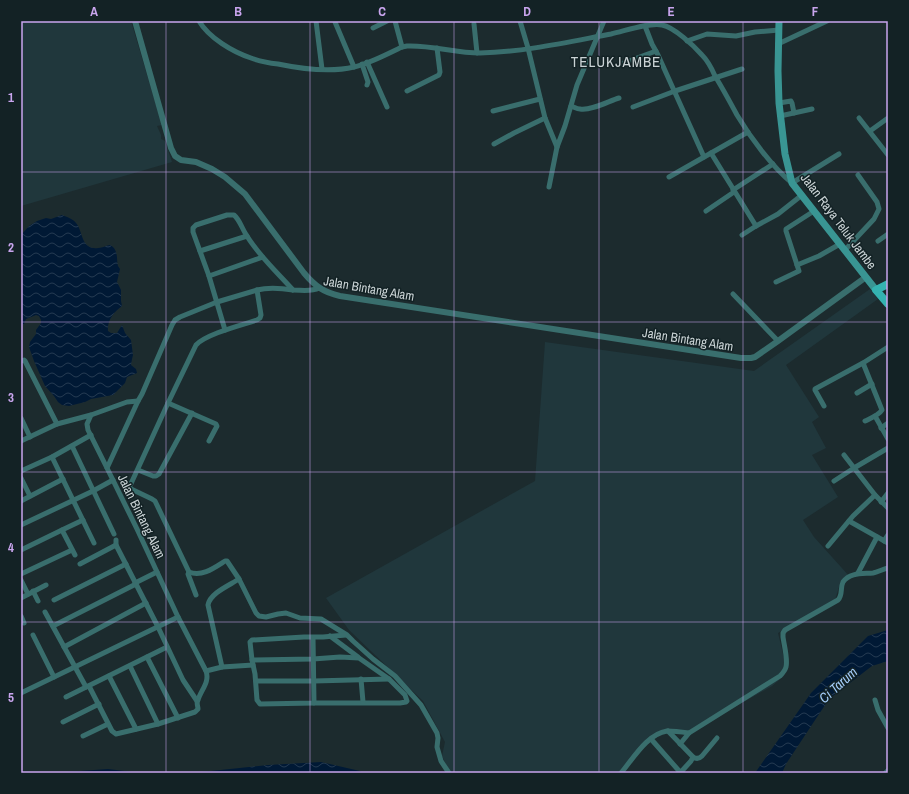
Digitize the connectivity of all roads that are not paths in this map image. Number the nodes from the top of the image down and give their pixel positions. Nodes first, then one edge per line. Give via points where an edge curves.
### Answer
1 (135, 21) edge
2 (199, 21) edge
3 (316, 21) edge
4 (387, 21) edge
5 (396, 21) edge
6 (520, 21) edge
7 (604, 21) edge
8 (779, 21) edge
9 (827, 21) edge
10 (334, 22) edge
11 (474, 24) dead end
12 (645, 26) junction
13 (373, 28) dead end
14 (779, 30) junction
15 (598, 36) junction
16 (687, 41) junction
17 (778, 44) junction
18 (402, 47) junction
19 (437, 48) junction
20 (528, 48) junction
21 (656, 51) junction
22 (477, 53) junction
23 (364, 63) junction
24 (618, 65) dead end
25 (354, 67) junction
26 (322, 69) junction
27 (742, 69) dead end
28 (716, 77) junction
29 (368, 85) dead end
30 (407, 91) dead end
31 (675, 91) junction
32 (619, 98) dead end
33 (540, 99) junction
34 (778, 103) junction
35 (571, 106) junction
36 (387, 107) dead end
37 (633, 107) dead end
38 (812, 109) dead end
39 (493, 111) dead end
40 (794, 113) junction
41 (780, 116) junction
42 (545, 118) junction
43 (859, 118) dead end
44 (888, 118) edge
45 (870, 131) junction
46 (748, 132) junction
47 (494, 144) dead end
48 (557, 147) junction
49 (711, 153) junction
50 (840, 154) dead end
51 (888, 155) edge
52 (704, 157) junction
53 (773, 164) junction
54 (858, 176) dead end
55 (669, 177) dead end
56 (792, 183) junction
57 (549, 187) dead end
58 (734, 191) junction
59 (802, 195) junction
60 (706, 211) dead end
61 (814, 211) junction
62 (756, 226) junction
63 (888, 234) edge
64 (742, 235) dead end
65 (247, 236) junction
66 (878, 241) dead end
67 (840, 244) junction
68 (845, 250) junction
69 (200, 251) junction
70 (263, 257) junction
71 (797, 265) junction
72 (209, 276) junction
73 (866, 277) junction
74 (776, 282) dead end
75 (888, 284) edge
76 (319, 288) junction
77 (257, 290) junction
78 (293, 290) junction
79 (882, 292) edge
80 (733, 294) dead end
81 (217, 302) junction
82 (888, 304) edge
83 (225, 330) junction
84 (778, 342) junction
85 (888, 347) edge
86 (21, 361) edge
87 (863, 363) junction
88 (872, 384) junction
89 (858, 392) dead end
90 (138, 401) junction
91 (168, 403) junction
92 (824, 406) dead end
93 (192, 413) junction
94 (91, 414) junction
95 (874, 416) junction
96 (21, 418) edge
97 (865, 421) dead end
98 (888, 423) edge
99 (57, 424) junction
100 (881, 428) junction
101 (91, 436) junction
102 (30, 437) junction
103 (888, 439) edge
104 (209, 441) dead end
105 (21, 442) edge
106 (72, 446) junction
107 (888, 448) edge
108 (844, 455) dead end
109 (52, 457) junction
110 (107, 468) junction
111 (854, 468) junction
112 (138, 470) junction
113 (21, 471) edge
114 (21, 478) edge
115 (63, 479) junction
116 (113, 480) junction
117 (834, 481) dead end
118 (93, 491) junction
119 (888, 493) edge
120 (875, 495) junction
121 (30, 496) junction
122 (74, 500) junction
123 (21, 501) edge
124 (881, 502) junction
125 (888, 508) edge
126 (83, 520) junction
127 (849, 521) junction
128 (21, 525) edge
129 (62, 530) junction
130 (114, 534) dead end
131 (888, 535) edge
132 (877, 537) junction
133 (886, 542) edge
134 (94, 543) dead end
135 (828, 546) dead end
136 (21, 550) edge
137 (72, 550) junction
138 (75, 555) dead end
139 (80, 564) dead end
140 (126, 564) junction
141 (888, 568) edge
142 (157, 572) junction
143 (189, 572) junction
144 (858, 573) junction
145 (21, 574) edge
146 (239, 579) junction
147 (21, 580) edge
148 (136, 584) junction
149 (46, 585) dead end
150 (31, 592) junction
151 (196, 595) dead end
152 (21, 598) edge
153 (54, 600) dead end
154 (38, 601) dead end
155 (146, 603) junction
156 (45, 612) dead end
157 (21, 616) edge
158 (178, 617) junction
159 (24, 623) dead end
160 (53, 626) junction
161 (158, 627) junction
162 (32, 635) dead end
163 (346, 635) junction
164 (330, 636) junction
165 (313, 637) junction
166 (64, 646) junction
167 (167, 647) junction
168 (148, 657) junction
169 (359, 658) junction
170 (313, 659) junction
171 (252, 662) junction
172 (130, 666) junction
173 (222, 667) junction
174 (75, 668) junction
175 (206, 671) junction
176 (108, 676) junction
177 (54, 677) junction
178 (361, 679) junction
179 (389, 679) junction
180 (256, 681) junction
181 (314, 681) junction
182 (88, 687) junction
183 (21, 694) edge
184 (66, 697) dead end
185 (875, 700) dead end
186 (197, 701) junction
187 (314, 702) junction
188 (363, 702) junction
189 (99, 704) junction
190 (178, 718) junction
191 (63, 722) dead end
192 (108, 724) junction
193 (158, 724) junction
194 (888, 728) edge
195 (136, 729) junction
196 (668, 731) junction
197 (689, 733) junction
198 (83, 736) dead end
199 (717, 738) dead end
200 (651, 739) junction
201 (680, 744) junction
202 (693, 757) junction
203 (449, 773) edge
204 (621, 773) edge
205 (680, 773) edge

1 - 76 street via 175,156 212,169 244,194 304,273
2 - 26 street via 214,38 238,53 285,66
3 - 26 street
4 - 13 street
5 - 18 street
6 - 20 street
7 - 15 street
8 - 14 main road, Jalan Raya Teluk Jambe
9 - 17 street
10 - 25 street
11 - 22 street
12 - 15 street
12 - 16 street via 668,26
12 - 21 street
14 - 16 street via 736,36 707,34
14 - 17 main road, Jalan Raya Teluk Jambe
15 - 20 street
15 - 35 street
16 - 28 street via 703,56
17 - 34 main road, Jalan Raya Teluk Jambe
18 - 19 street
18 - 23 street
19 - 22 street
19 - 30 street via 439,75
20 - 22 street
20 - 33 street
21 - 24 street
21 - 31 street
23 - 25 street
23 - 29 street
23 - 36 street
25 - 26 street
27 - 28 street
28 - 31 street
28 - 46 street
31 - 37 street
31 - 52 street
32 - 35 street via 584,109
33 - 39 street
33 - 42 street
34 - 40 street via 791,101
34 - 41 main road, Jalan Raya Teluk Jambe
35 - 48 street
38 - 40 street
40 - 41 street
41 - 56 main road, Jalan Raya Teluk Jambe via 785,158
42 - 47 street
42 - 48 street
43 - 45 street
44 - 45 street
45 - 51 street
46 - 49 street
46 - 53 street
48 - 57 street
49 - 52 street
49 - 58 street
50 - 56 street
52 - 55 street
53 - 56 street
53 - 58 street
54 - 68 street via 880,209
56 - 59 main road, Jalan Raya Teluk Jambe
58 - 60 street
58 - 62 street
59 - 61 main road, Jalan Raya Teluk Jambe
59 - 62 street via 778,214
61 - 67 main road, Jalan Raya Teluk Jambe
61 - 71 street via 786,229
62 - 64 street
63 - 66 street
65 - 69 street
65 - 69 street via 236,217 227,214 193,228
65 - 70 street
67 - 68 main road, Jalan Raya Teluk Jambe
67 - 71 street
68 - 73 main road, Jalan Raya Teluk Jambe
69 - 72 street
70 - 72 street
70 - 78 street
71 - 74 street via 798,272
72 - 81 street
73 - 79 main road, Jalan Raya Teluk Jambe
73 - 84 street, Jalan Bintang Alam
75 - 79 main road
76 - 78 street, Jalan Bintang Alam
76 - 84 street, Jalan Bintang Alam via 340,296 741,358 754,358
77 - 78 street, Jalan Bintang Alam
77 - 81 street, Jalan Bintang Alam
77 - 83 street via 260,318
79 - 82 main road
80 - 84 street
81 - 83 street
81 - 90 street, Jalan Bintang Alam via 175,320
83 - 91 street via 196,345
85 - 87 street
86 - 99 street via 25,361
87 - 88 street
87 - 92 street via 815,389
88 - 89 street
88 - 95 street via 882,410
90 - 94 street
90 - 110 street, Jalan Bintang Alam
91 - 93 street
91 - 112 street
93 - 104 street via 217,425
93 - 112 street via 159,474 153,476
94 - 99 street
94 - 101 street via 87,424
95 - 97 street
95 - 100 street
96 - 102 street
98 - 100 street
99 - 102 street
100 - 103 street
101 - 106 street
101 - 110 street
102 - 105 street
106 - 109 street
106 - 118 street
107 - 111 street
108 - 111 street
109 - 113 street
109 - 115 street
110 - 116 street, Jalan Bintang Alam
111 - 117 street
111 - 120 street
112 - 143 street via 129,488 153,500
114 - 121 street
115 - 121 street
115 - 122 street
116 - 118 street
116 - 142 street, Jalan Bintang Alam
118 - 122 street
118 - 130 street
119 - 124 street
120 - 124 street
120 - 127 street
121 - 123 street
122 - 126 street
122 - 128 street
124 - 125 street
126 - 129 street
126 - 134 street
127 - 132 street
127 - 135 street
129 - 136 street
129 - 137 street
131 - 133 street
132 - 133 street
132 - 144 street
137 - 138 street
137 - 145 street
139 - 140 street via 116,543
140 - 148 street
140 - 153 street
141 - 144 street via 872,573
142 - 148 street
142 - 158 street, Jalan Bintang Alam
143 - 146 street via 203,573 227,561
143 - 151 street
144 - 197 street via 844,582 838,600 785,630 783,637 786,667 780,676
146 - 163 street via 259,616 286,613 300,618 318,618
146 - 173 street via 215,594 208,602
147 - 150 street
148 - 155 street
148 - 160 street
149 - 150 street
150 - 152 street
150 - 154 street
155 - 161 street
155 - 166 street
156 - 160 street
157 - 159 street
158 - 161 street
158 - 175 street, Jalan Bintang Alam
160 - 166 street
161 - 167 street
161 - 174 street
162 - 177 street
163 - 164 street
163 - 203 street via 395,676 421,705 437,733 441,761
164 - 165 street
164 - 169 street
165 - 170 street
165 - 171 street via 252,640
166 - 174 street
167 - 168 street
167 - 186 street via 183,680
168 - 172 street
168 - 190 street
169 - 170 street
169 - 179 street
170 - 171 street
170 - 181 street
171 - 173 street
171 - 180 street
172 - 176 street
172 - 193 street
173 - 175 street
174 - 177 street
174 - 182 street
175 - 186 street via 207,679
176 - 182 street
176 - 195 street
177 - 183 street
178 - 179 street
178 - 181 street
178 - 188 street
179 - 188 street via 406,695 406,702
180 - 181 street
180 - 187 street via 257,700 260,704
181 - 187 street
182 - 184 street
182 - 189 street
185 - 194 street
186 - 190 street via 198,709 195,712
187 - 188 street
189 - 191 street
189 - 192 street
190 - 193 street
192 - 195 street via 116,734
192 - 198 street
193 - 195 street
196 - 197 street
196 - 200 street
196 - 201 street
197 - 201 street
199 - 202 street via 700,758
200 - 204 street
200 - 205 street
201 - 202 street
202 - 205 street

